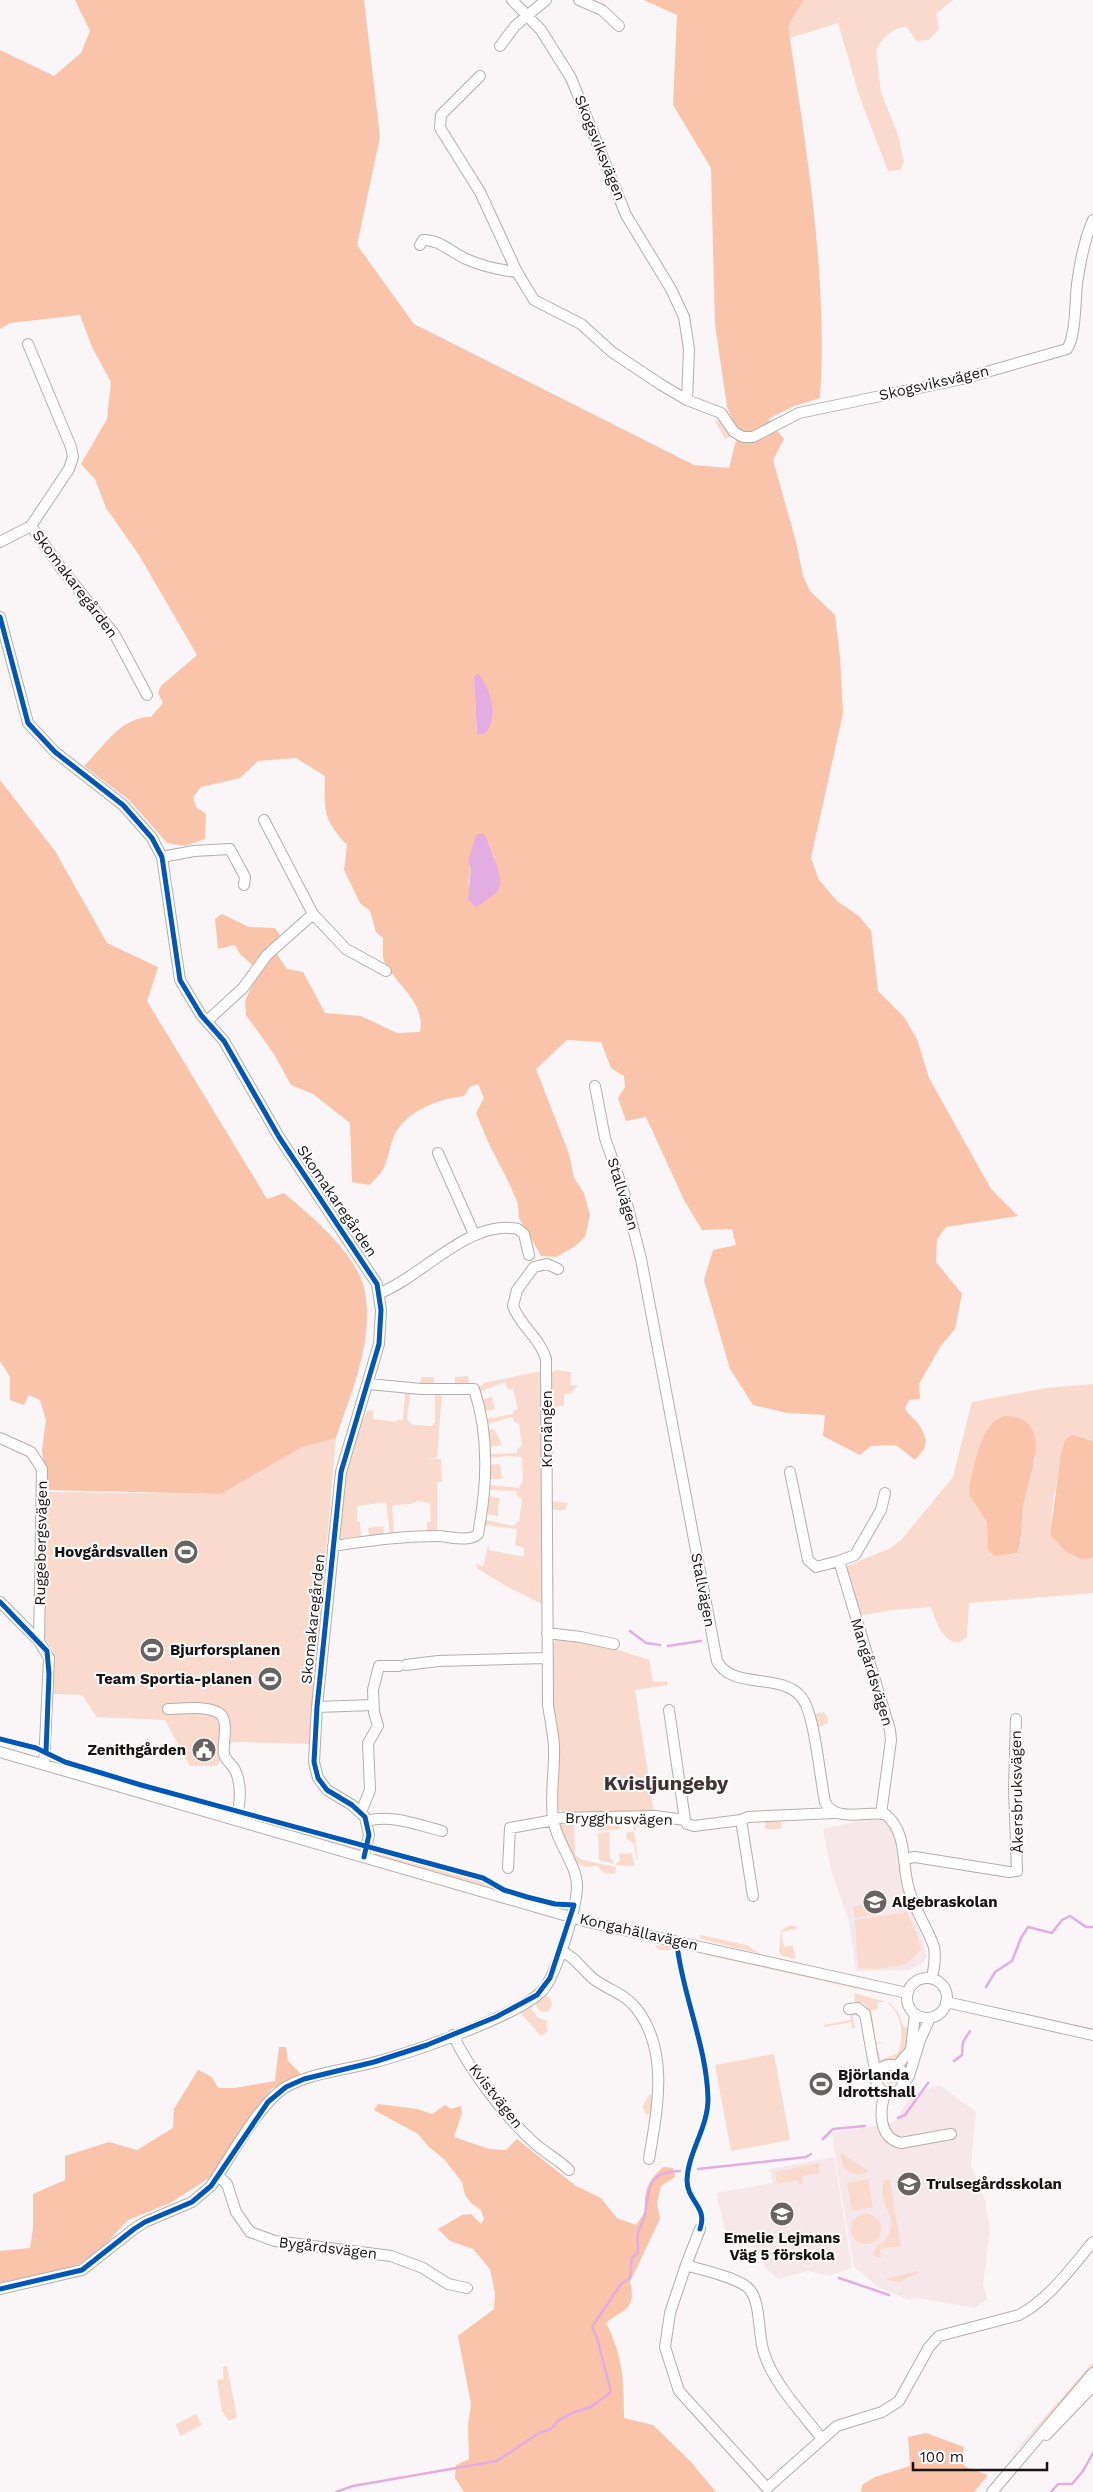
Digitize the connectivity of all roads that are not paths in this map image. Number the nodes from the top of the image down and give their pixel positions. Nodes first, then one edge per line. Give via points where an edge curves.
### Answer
1 (512, 0) edge
2 (546, 0) edge
3 (579, 0) edge
4 (528, 16) junction
5 (619, 26) dead end
6 (500, 46) dead end
7 (480, 76) dead end
8 (1093, 220) edge
9 (420, 245) dead end
10 (517, 272) junction
11 (28, 344) dead end
12 (687, 400) junction
13 (31, 526) junction
14 (0, 542) edge
15 (0, 617) edge
16 (147, 695) dead end
17 (264, 820) dead end
18 (162, 857) junction
19 (244, 885) dead end
20 (313, 914) junction
21 (386, 971) dead end
22 (207, 1021) junction
23 (595, 1086) dead end
24 (438, 1153) dead end
25 (474, 1234) junction
26 (529, 1255) dead end
27 (558, 1269) dead end
28 (380, 1292) junction
29 (369, 1384) junction
30 (0, 1438) edge
31 (790, 1472) dead end
32 (885, 1493) dead end
33 (333, 1546) junction
34 (839, 1561) junction
35 (0, 1602) edge
36 (547, 1633) junction
37 (39, 1641) junction
38 (614, 1644) dead end
39 (547, 1658) junction
40 (373, 1705) junction
41 (316, 1707) junction
42 (168, 1709) dead end
43 (669, 1710) dead end
44 (1016, 1719) dead end
45 (0, 1752) edge
46 (44, 1765) junction
47 (834, 1813) junction
48 (881, 1814) junction
49 (364, 1816) junction
50 (553, 1819) junction
51 (236, 1820) junction
52 (685, 1820) junction
53 (741, 1820) junction
54 (442, 1830) dead end
55 (364, 1857) junction
56 (904, 1859) junction
57 (508, 1868) dead end
58 (753, 1896) dead end
59 (571, 1916) junction
60 (561, 1951) junction
61 (932, 1978) junction
62 (907, 1993) junction
63 (946, 2002) junction
64 (850, 2009) dead end
65 (915, 2014) junction
66 (930, 2018) junction
67 (453, 2035) junction
68 (1093, 2035) edge
69 (896, 2067) junction
70 (880, 2070) junction
71 (903, 2084) junction
72 (886, 2092) junction
73 (951, 2134) dead end
74 (649, 2159) dead end
75 (569, 2170) dead end
76 (218, 2176) junction
77 (700, 2229) dead end
78 (1091, 2247) edge
79 (686, 2265) junction
80 (467, 2288) dead end
81 (0, 2289) edge
82 (1093, 2373) edge
83 (1093, 2386) edge
84 (822, 2440) junction
85 (1010, 2471) junction
86 (992, 2492) edge

1 - 4 street, Skogsviksvägen
2 - 4 street
3 - 5 street via 602,10
4 - 6 street
4 - 12 street, Skogsviksvägen via 541,30 571,78 626,215 684,317 689,349
7 - 10 street, Skogsviksvägen via 442,116 440,128 486,203
8 - 12 street, Skogsviksvägen via 1084,246 1072,340 1067,349 948,383 799,413 749,438 738,435 721,413
9 - 10 street via 423,240 432,240 465,258
10 - 12 street, Skogsviksvägen via 534,300 570,317 612,352
11 - 13 street, Skomakaregården via 73,457 69,469
13 - 14 street, Skomakaregården
13 - 16 street, Skomakaregården via 115,634
15 - 18 street, Skomakaregården via 28,723 55,752 123,805 152,838
17 - 20 street
18 - 19 street via 230,849 245,877
18 - 22 street, Skomakaregården via 178,973 190,998
20 - 21 street via 346,949
20 - 22 street via 266,955 243,988
22 - 28 street, Skomakaregården via 224,1041 280,1137 361,1257
23 - 47 street, Stallvägen via 605,1138 625,1196 641,1259 717,1661 729,1673 783,1686 796,1692 804,1701 825,1802
24 - 25 street
25 - 26 street via 518,1229 524,1234
25 - 28 street via 408,1278
27 - 36 street, Kronängen via 547,1264 534,1267 517,1290 513,1306 539,1343 546,1359
28 - 29 street, Skomakaregården via 379,1344
29 - 33 street, Skomakaregården via 341,1472
29 - 33 street via 421,1389 474,1389 486,1466 478,1534 471,1539 400,1537
30 - 37 street, Ruggebergsvägen via 31,1452 42,1469
31 - 34 street via 808,1560 816,1567
32 - 34 street via 881,1510 855,1554
33 - 41 street, Skomakaregården
34 - 48 street, Mangårdsvägen via 891,1735
35 - 37 street
36 - 38 street
36 - 39 street, Kronängen
37 - 46 street via 49,1658
39 - 40 street via 438,1660 383,1665 377,1669
39 - 50 street, Kronängen via 548,1705 554,1746
40 - 41 street, Skomakaregården
40 - 49 street via 378,1726 368,1744 370,1790
41 - 49 street, Skomakaregården via 314,1762 318,1778 327,1790
42 - 51 street via 207,1709 219,1713 223,1719 225,1758 234,1768 238,1781
43 - 52 street, Brygghusvägen
44 - 56 street, Åkersbruksvägen via 1017,1871 915,1857
45 - 46 street, Kongahällavägen
46 - 51 street, Kongahällavägen
47 - 48 street
47 - 53 street, Brygghusvägen
48 - 56 street via 889,1818 898,1830
49 - 54 street
49 - 55 street via 369,1835
50 - 52 street, Brygghusvägen via 656,1816
50 - 57 street, Brygghusvägen via 510,1828
50 - 59 street, Kronängen via 559,1842 577,1882
51 - 55 street, Kongahällavägen
52 - 53 street, Brygghusvägen via 694,1826
53 - 58 street
55 - 59 street, Kongahällavägen
56 - 61 street via 911,1897 934,1949
59 - 60 street, Kronängen
59 - 62 street, Kongahällavägen
60 - 67 street, Kronängen via 550,1978 537,1995 518,2007
60 - 74 street via 595,1980 630,2002 644,2020 655,2050 659,2074
61 - 62 street via 914,1982
61 - 63 street via 945,1989
62 - 65 street via 908,2005
63 - 66 street via 940,2012
63 - 68 street
64 - 70 street via 858,2008 865,2014 874,2065
65 - 66 street
65 - 69 street via 911,2050
66 - 71 street via 909,2076
67 - 75 street, Kvistvägen via 463,2055 512,2121
67 - 76 street, Kronängen via 402,2054 304,2079 286,2087 268,2102
69 - 70 street
69 - 71 street via 903,2074
70 - 72 street via 877,2082
71 - 72 street via 895,2092
72 - 73 street via 882,2102 884,2131 893,2141 901,2143
76 - 80 street, Bygårdsvägen via 227,2184 236,2212 250,2232 283,2242 391,2256 422,2268 448,2284
76 - 81 street, Kronängen via 203,2195 145,2222 82,2270
77 - 79 street
78 - 84 street via 1030,2309 1019,2315 939,2336 929,2347 899,2401 882,2412 837,2426
79 - 84 street via 740,2283 750,2290 755,2300 763,2352 770,2369
79 - 84 street via 670,2313 665,2347 679,2390 767,2488
82 - 85 street
83 - 85 street
85 - 86 street

